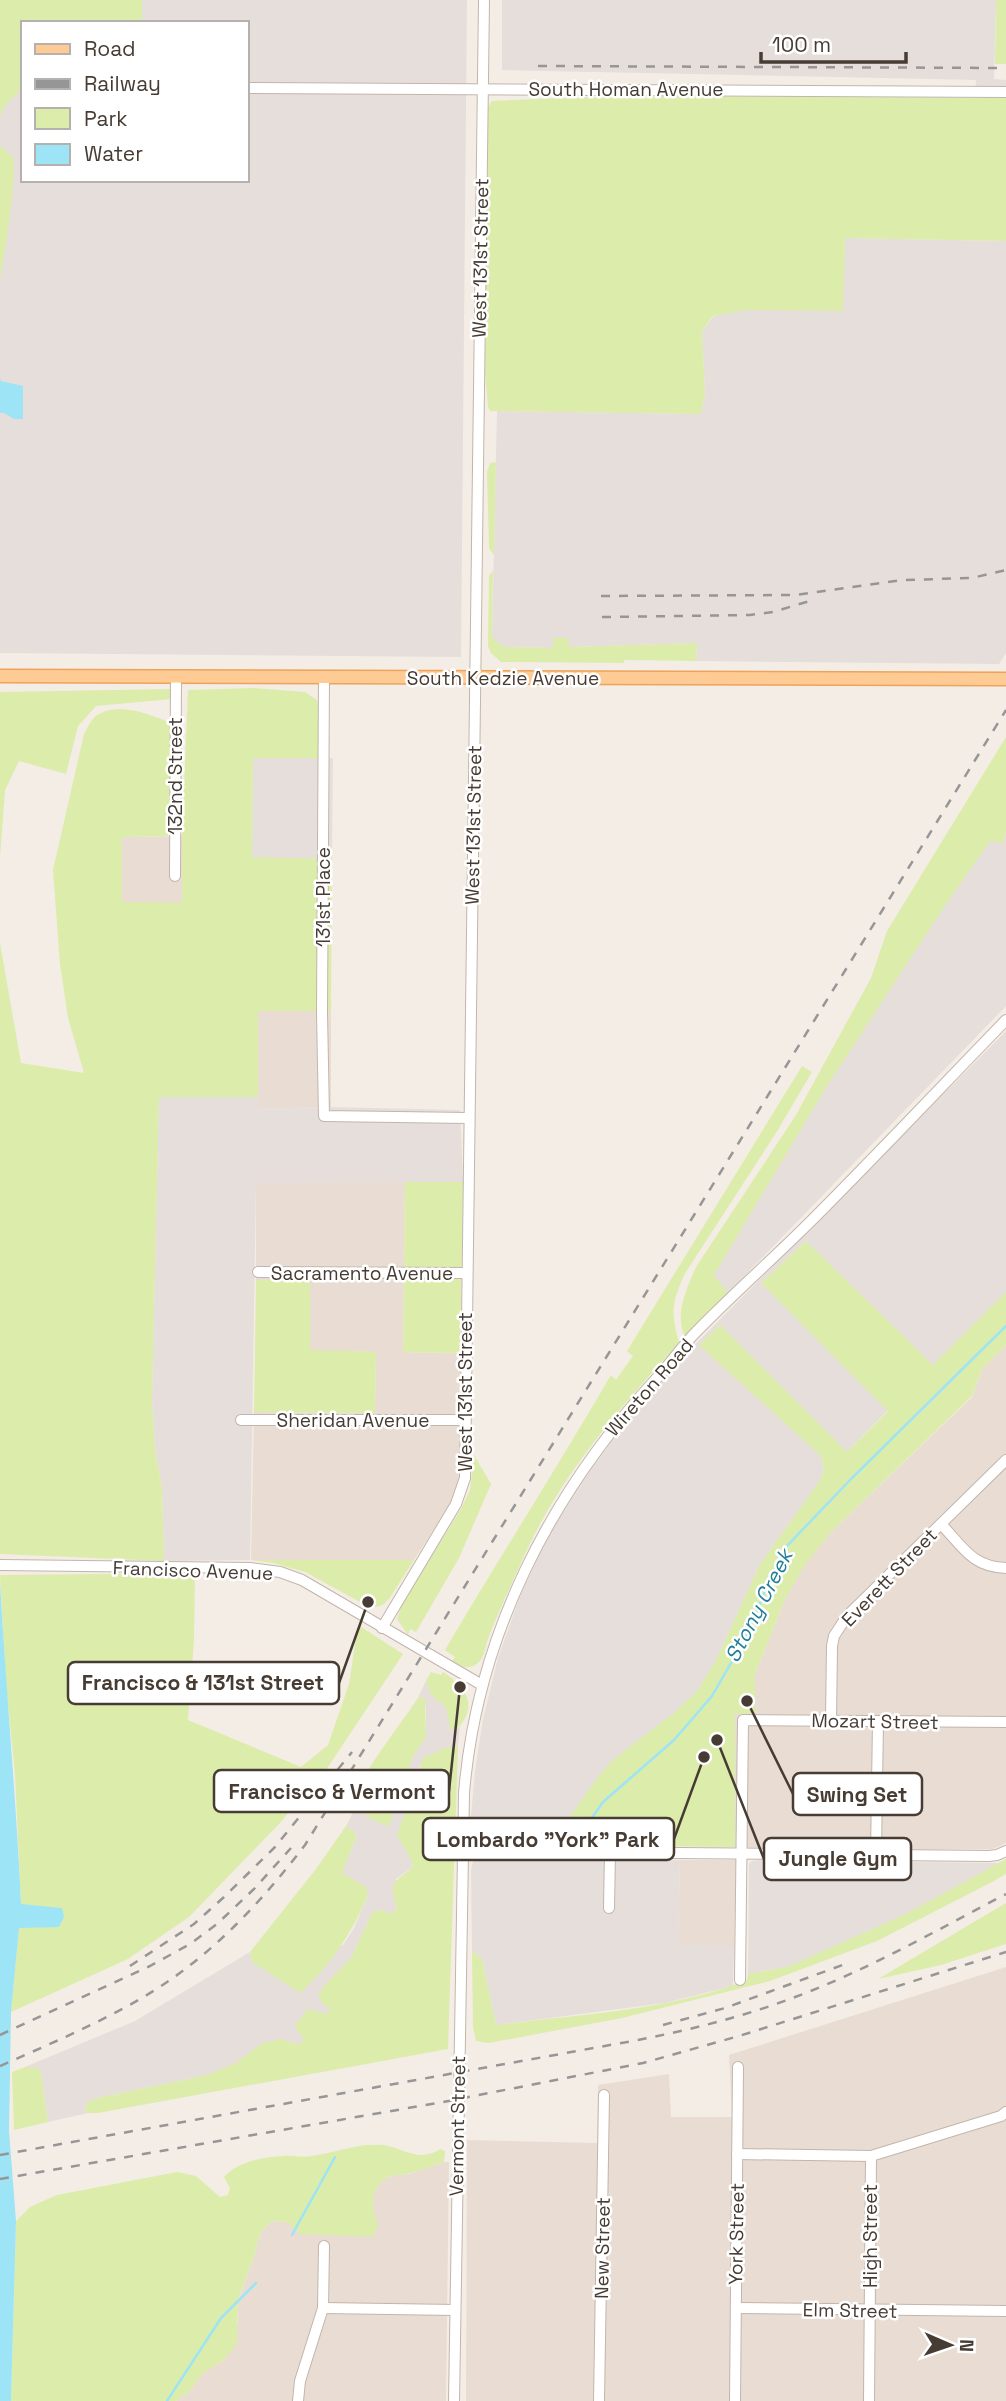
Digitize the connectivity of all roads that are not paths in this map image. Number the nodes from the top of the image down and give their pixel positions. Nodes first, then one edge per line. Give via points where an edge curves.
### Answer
1 (484, 0) edge
2 (248, 88) edge
3 (482, 88) junction
4 (1006, 92) edge
5 (0, 676) edge
6 (176, 677) junction
7 (324, 677) junction
8 (475, 678) junction
9 (1006, 679) edge
10 (175, 876) dead end
11 (1006, 1020) edge
12 (468, 1118) junction
13 (258, 1272) dead end
14 (466, 1273) junction
15 (241, 1420) dead end
16 (464, 1420) junction
17 (1006, 1460) edge
18 (941, 1524) junction
19 (1, 1565) edge
20 (1006, 1568) edge
21 (382, 1628) junction
22 (482, 1685) junction
23 (831, 1720) junction
24 (878, 1721) junction
25 (1006, 1722) edge
26 (462, 1850) junction
27 (1006, 1852) edge
28 (610, 1853) junction
29 (741, 1854) junction
30 (876, 1854) junction
31 (609, 1908) dead end
32 (740, 1980) dead end
33 (738, 2067) dead end
34 (604, 2095) dead end
35 (1004, 2116) edge
36 (737, 2154) junction
37 (871, 2156) junction
38 (324, 2246) dead end
39 (323, 2308) junction
40 (736, 2308) junction
41 (455, 2310) junction
42 (869, 2310) junction
43 (1006, 2311) edge
44 (298, 2401) edge
45 (454, 2401) edge
46 (599, 2401) edge
47 (735, 2401) edge
48 (869, 2401) edge

1 - 3 street, West 131st Street
2 - 3 street, South Homan Avenue
3 - 4 street, South Homan Avenue
3 - 8 street, West 131st Street
5 - 6 main road, South Kedzie Avenue
6 - 7 main road, South Kedzie Avenue
6 - 10 street, 132nd Street
7 - 8 main road, South Kedzie Avenue
7 - 12 street, 131st Place via 324,1116
8 - 9 main road, South Kedzie Avenue
8 - 12 street, West 131st Street
11 - 22 street, Wireton Road via 814,1219 697,1332 607,1435 548,1522 498,1634
12 - 14 street, West 131st Street
13 - 14 street, Sacramento Avenue
14 - 16 street, West 131st Street
15 - 16 street, Sheridan Avenue
16 - 21 street, West 131st Street via 462,1493
17 - 18 street, Everett Street
18 - 20 street via 979,1563
18 - 23 street, Everett Street via 839,1627 832,1646
19 - 21 street, Francisco Avenue via 280,1572 302,1580
21 - 22 street, Francisco Avenue
22 - 26 street, Wireton Road via 466,1768
23 - 24 street, Mozart Street
23 - 29 street, Mozart Street via 743,1720
24 - 25 street, Mozart Street
24 - 30 street
26 - 28 street
26 - 41 street, Vermont Street
27 - 30 street via 998,1856
28 - 29 street
28 - 31 street
29 - 30 street
29 - 32 street
33 - 36 street, York Street
34 - 46 street, New Street
35 - 37 street
36 - 37 street
36 - 40 street, York Street
37 - 42 street, High Street
38 - 39 street
39 - 41 street
39 - 44 street
40 - 42 street, Elm Street
40 - 47 street, York Street
41 - 45 street, Vermont Street
42 - 43 street, Elm Street
42 - 48 street, High Street

